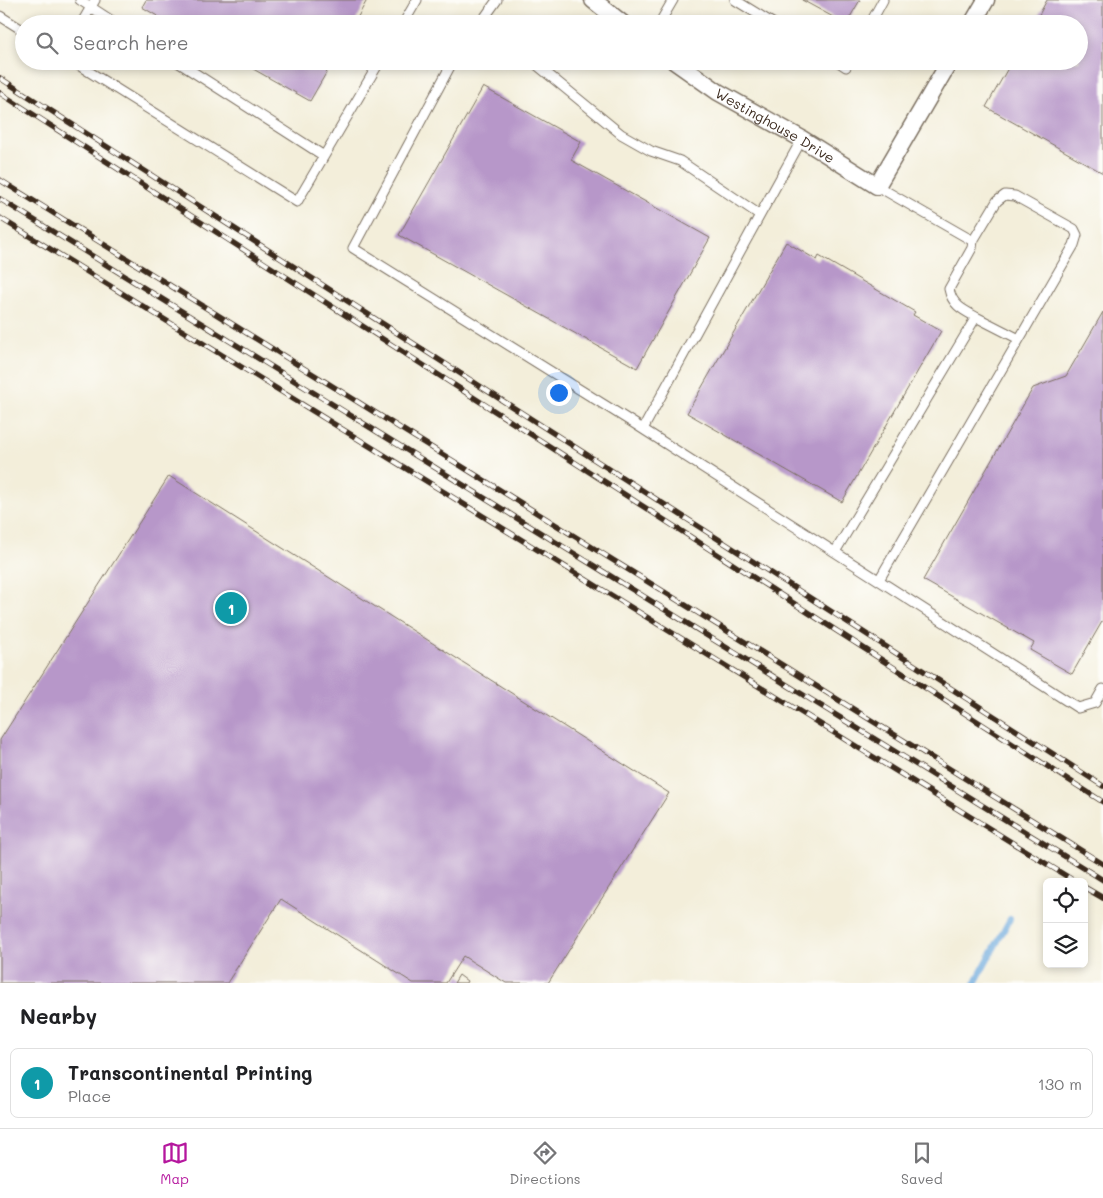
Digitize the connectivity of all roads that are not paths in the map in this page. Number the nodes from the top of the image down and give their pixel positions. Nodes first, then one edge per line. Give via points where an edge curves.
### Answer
1 (80, 0) edge
2 (417, 0) edge
3 (497, 0) edge
4 (593, 0) edge
5 (673, 0) edge
6 (735, 0) edge
7 (883, 0) edge
8 (986, 0) edge
9 (93, 4) edge
10 (86, 15) edge
11 (106, 15) edge
12 (408, 15) edge
13 (487, 15) edge
14 (612, 15) edge
15 (664, 15) edge
16 (759, 15) edge
17 (875, 15) edge
18 (977, 15) edge
19 (0, 16) edge
20 (15, 25) edge
21 (86, 70) edge
22 (190, 70) edge
23 (375, 70) edge
24 (448, 70) edge
25 (543, 70) edge
26 (687, 70) edge
27 (945, 70) edge
28 (802, 139) junction
29 (324, 156) junction
30 (877, 186) junction
31 (760, 216) junction
32 (973, 240) junction
33 (976, 317) junction
34 (1019, 339) junction
35 (643, 429) junction
36 (836, 552) junction
37 (879, 580) junction
38 (1103, 689) edge

1 - 9 lane
2 - 12 lane
3 - 13 lane
4 - 14 street
5 - 15 lane
6 - 16 lane
7 - 17 lane
8 - 18 street
9 - 10 lane
9 - 11 lane
19 - 20 lane
21 - 29 lane via 297,202
22 - 29 lane
23 - 29 lane
24 - 35 lane via 353,248
25 - 31 lane via 621,134 651,151 680,161
26 - 28 street, Westinghouse Drive via 718,92
27 - 30 street
28 - 30 street, Westinghouse Drive
28 - 31 lane
30 - 32 lane
31 - 35 lane
32 - 33 lane via 972,248 949,290 960,309
32 - 34 lane via 997,200 1005,195 1015,196 1074,228 1077,235 1074,245
33 - 34 lane
33 - 36 lane
34 - 37 lane
35 - 36 lane
36 - 37 lane
37 - 38 lane via 1078,708 1095,702

